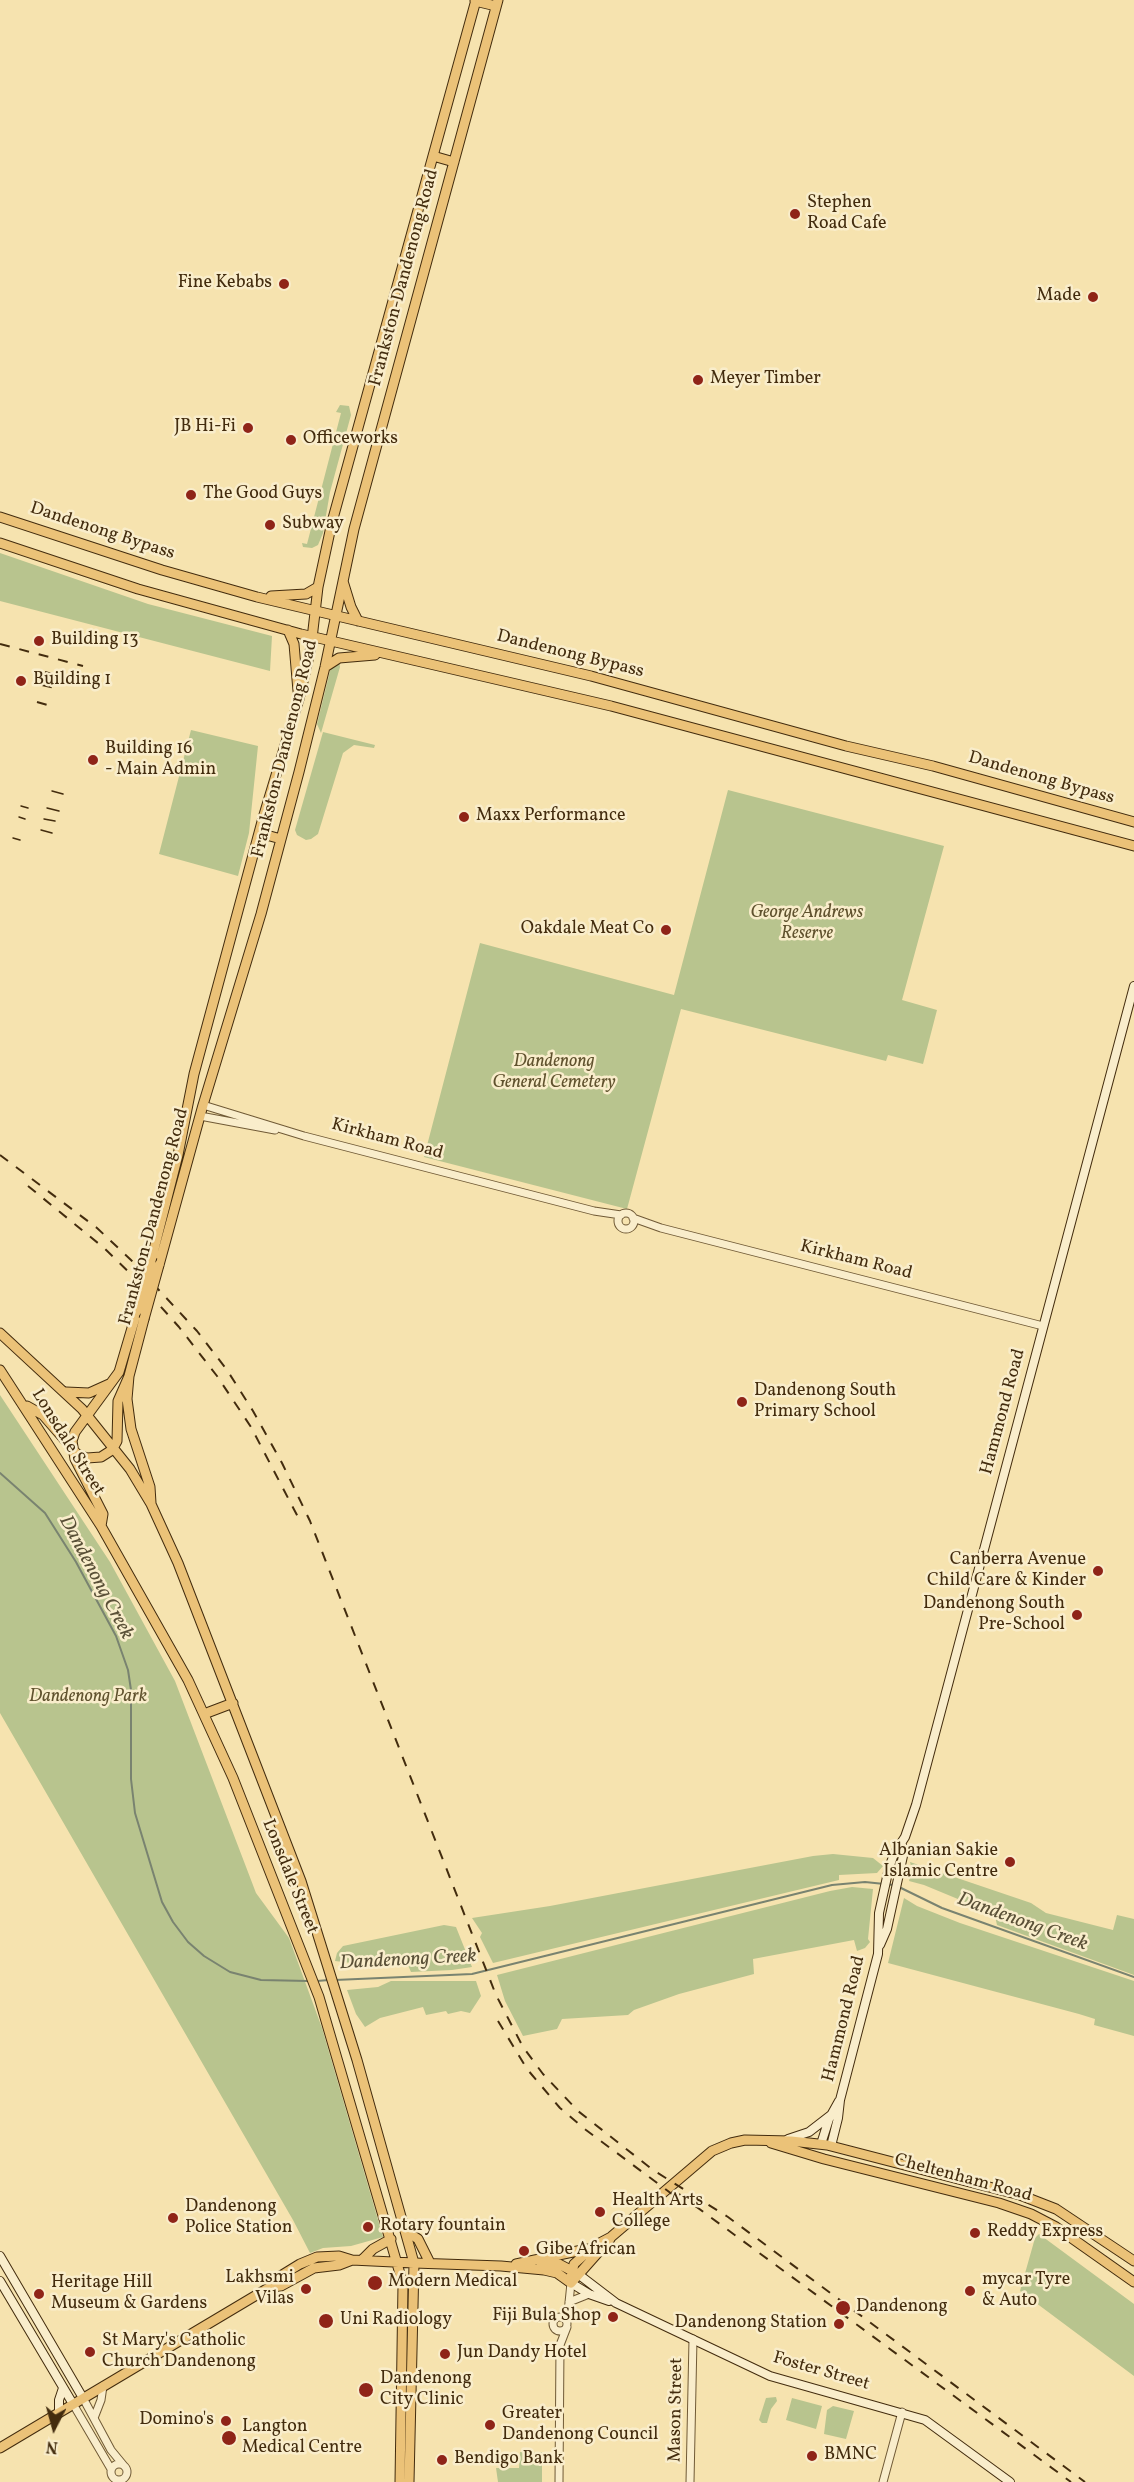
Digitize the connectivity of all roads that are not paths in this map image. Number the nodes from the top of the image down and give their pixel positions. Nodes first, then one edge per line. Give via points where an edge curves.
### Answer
1 (476, 0) edge
2 (497, 3) edge
3 (433, 156) junction
4 (454, 162) junction
5 (0, 517) edge
6 (0, 543) edge
7 (343, 578) junction
8 (318, 586) junction
9 (257, 597) junction
10 (315, 611) junction
11 (336, 616) junction
12 (358, 621) junction
13 (288, 630) junction
14 (312, 637) junction
15 (330, 641) junction
16 (384, 654) junction
17 (325, 667) junction
18 (299, 699) junction
19 (1131, 820) edge
20 (259, 833) junction
21 (281, 839) junction
22 (1134, 846) edge
23 (229, 946) junction
24 (249, 952) junction
25 (1134, 986) edge
26 (203, 1105) junction
27 (187, 1106) junction
28 (200, 1116) junction
29 (304, 1136) junction
30 (594, 1211) junction
31 (621, 1215) junction
32 (633, 1218) junction
33 (618, 1223) junction
34 (632, 1227) junction
35 (661, 1228) junction
36 (1042, 1326) junction
37 (0, 1333) edge
38 (0, 1370) edge
39 (129, 1376) junction
40 (114, 1381) junction
41 (66, 1392) junction
42 (23, 1404) junction
43 (88, 1416) junction
44 (114, 1447) junction
45 (71, 1448) junction
46 (151, 1504) junction
47 (101, 1526) junction
48 (233, 1703) junction
49 (204, 1714) junction
50 (902, 1845) junction
51 (319, 1940) junction
52 (299, 1945) junction
53 (879, 1946) junction
54 (840, 2100) junction
55 (831, 2115) junction
56 (783, 2140) junction
57 (767, 2141) junction
58 (821, 2144) junction
59 (831, 2146) junction
60 (824, 2159) junction
61 (933, 2171) junction
62 (929, 2186) junction
63 (1036, 2200) junction
64 (1031, 2214) junction
65 (407, 2232) junction
66 (611, 2237) junction
67 (391, 2239) junction
68 (594, 2246) junction
69 (0, 2256) edge
70 (363, 2260) junction
71 (1134, 2261) edge
72 (397, 2262) junction
73 (414, 2263) junction
74 (430, 2263) junction
75 (516, 2264) junction
76 (501, 2266) junction
77 (574, 2272) junction
78 (1133, 2278) edge
79 (0, 2281) edge
80 (571, 2283) junction
81 (589, 2294) junction
82 (569, 2302) junction
83 (616, 2303) junction
84 (567, 2325) junction
85 (554, 2328) junction
86 (693, 2339) junction
87 (560, 2345) junction
88 (103, 2386) junction
89 (63, 2388) junction
90 (83, 2398) junction
91 (73, 2404) junction
92 (902, 2412) junction
93 (59, 2413) junction
94 (94, 2418) junction
95 (0, 2448) edge
96 (111, 2469) junction
97 (126, 2469) junction
98 (120, 2481) edge
99 (130, 2482) edge
100 (400, 2482) edge
101 (409, 2482) edge
102 (559, 2482) edge
103 (690, 2482) edge
104 (883, 2482) edge
105 (1010, 2482) edge

1 - 2 main road
1 - 3 main road, Frankston-Dandenong Road
2 - 4 main road, Frankston-Dandenong Road
3 - 4 main road
3 - 8 main road, Frankston-Dandenong Road via 351,450
4 - 7 main road, Frankston-Dandenong Road
5 - 9 main road, Dandenong Bypass
6 - 13 main road via 138,589
7 - 11 main road, Frankston-Dandenong Road
7 - 12 main road
8 - 9 main road via 298,596
8 - 10 main road, Frankston-Dandenong Road
9 - 10 main road, Dandenong Bypass
10 - 11 main road, Dandenong Bypass
10 - 14 main road, Frankston-Dandenong Road
11 - 12 main road, Dandenong Bypass
11 - 15 main road, Frankston-Dandenong Road
12 - 19 main road, Dandenong Bypass via 591,676
13 - 14 main road
13 - 18 main road via 294,644
14 - 15 main road
14 - 18 main road, Frankston-Dandenong Road
15 - 16 main road
15 - 17 main road, Frankston-Dandenong Road
16 - 17 main road via 339,658
16 - 22 main road via 655,717
17 - 21 main road, Frankston-Dandenong Road
18 - 20 main road, Frankston-Dandenong Road
20 - 21 main road
20 - 23 main road, Frankston-Dandenong Road
21 - 24 main road, Frankston-Dandenong Road
23 - 24 main road
23 - 27 main road, Frankston-Dandenong Road
24 - 26 main road, Frankston-Dandenong Road
25 - 36 main road, Hammond Road
26 - 27 main road, Kirkham Road
26 - 28 main road, Frankston-Dandenong Road
26 - 29 street, Kirkham Road
27 - 28 main road
27 - 40 main road, Frankston-Dandenong Road, bridge via 152,1257
28 - 29 street
28 - 39 main road, Frankston-Dandenong Road, bridge
29 - 30 street, Kirkham Road
30 - 31 street, Kirkham Road
30 - 33 street, Kirkham Road
31 - 32 street via 628,1213
31 - 33 street
32 - 34 street
32 - 35 street, Kirkham Road
33 - 34 street via 623,1229
34 - 35 street, Kirkham Road
35 - 36 street, Kirkham Road
36 - 50 main road, Hammond Road
37 - 41 main road, Lonsdale Street
38 - 42 main road, Lonsdale Street
39 - 44 main road via 118,1401 119,1435
39 - 46 main road, Frankston-Dandenong Road via 129,1417 150,1487
40 - 41 main road via 93,1392
40 - 43 main road, Frankston-Dandenong Road
41 - 43 main road, Lonsdale Street
42 - 45 main road via 43,1416
42 - 47 main road, Lonsdale Street
43 - 44 main road, Lonsdale Street
43 - 45 main road, Frankston-Dandenong Road via 75,1432
44 - 45 main road via 95,1458 82,1456
44 - 46 main road, Lonsdale Street
45 - 47 main road via 103,1514
46 - 48 main road, Lonsdale Street
47 - 49 main road, Lonsdale Street
48 - 49 main road
48 - 51 main road, Lonsdale Street via 294,1860
49 - 52 main road, Lonsdale Street
50 - 53 main road, Hammond Road via 904,1852 887,1929
50 - 53 main road, Hammond Road via 889,1868 878,1926
51 - 52 main road
51 - 65 main road, Lonsdale Street
52 - 67 main road, Lonsdale Street via 319,1997
53 - 54 main road, Hammond Road
54 - 55 main road, Hammond Road
54 - 59 main road, Hammond Road
55 - 56 main road via 807,2133
55 - 58 main road, Hammond Road
56 - 57 main road, Cheltenham Road
56 - 58 main road, Cheltenham Road
57 - 60 main road, Cheltenham Road
57 - 66 main road, Cheltenham Road via 741,2140 717,2149
58 - 59 main road, Cheltenham Road
58 - 60 main road
59 - 60 main road
59 - 61 main road, Cheltenham Road
60 - 62 main road, Cheltenham Road
61 - 62 main road
61 - 63 main road, Cheltenham Road
62 - 64 main road, Cheltenham Road
63 - 64 main road
63 - 71 main road, Cheltenham Road
64 - 78 main road, Cheltenham Road
65 - 73 main road
65 - 74 main road via 418,2239
66 - 68 main road, Cheltenham Road
66 - 77 main road, Cheltenham Road via 603,2250
67 - 70 main road
67 - 72 main road, Lonsdale Street
68 - 75 main road
68 - 77 main road, Cheltenham Road via 575,2262
69 - 90 main road
70 - 72 main road, Foster Street
70 - 88 main road, Foster Street via 317,2257 300,2264 274,2280 270,2287
72 - 73 main road, Foster Street
72 - 100 main road, Lonsdale Street via 404,2292
73 - 74 main road, Foster Street
73 - 101 main road
74 - 76 main road, Foster Street
75 - 76 main road, Foster Street
75 - 77 main road, Foster Street via 552,2263
76 - 80 main road, Foster Street via 556,2272
77 - 80 main road
77 - 83 main road, Foster Street
79 - 89 main road
80 - 81 main road, Foster Street
80 - 82 street
81 - 82 street
81 - 83 main road, Foster Street
82 - 84 street
83 - 86 main road, Foster Street
84 - 85 street via 561,2332
84 - 85 street via 563,2318 557,2318
84 - 87 street
85 - 87 street
86 - 92 main road, Foster Street via 774,2378
86 - 103 street, Mason Street
87 - 102 street
88 - 90 main road, Foster Street
88 - 94 street
89 - 91 main road
89 - 93 main road
90 - 91 main road, Foster Street
90 - 94 street
91 - 93 main road, Foster Street
91 - 96 street
92 - 104 street
92 - 105 main road, Foster Street via 927,2421
93 - 95 main road, Foster Street
94 - 97 street
96 - 97 street via 117,2464
96 - 98 street via 112,2477
97 - 98 street
97 - 99 street

